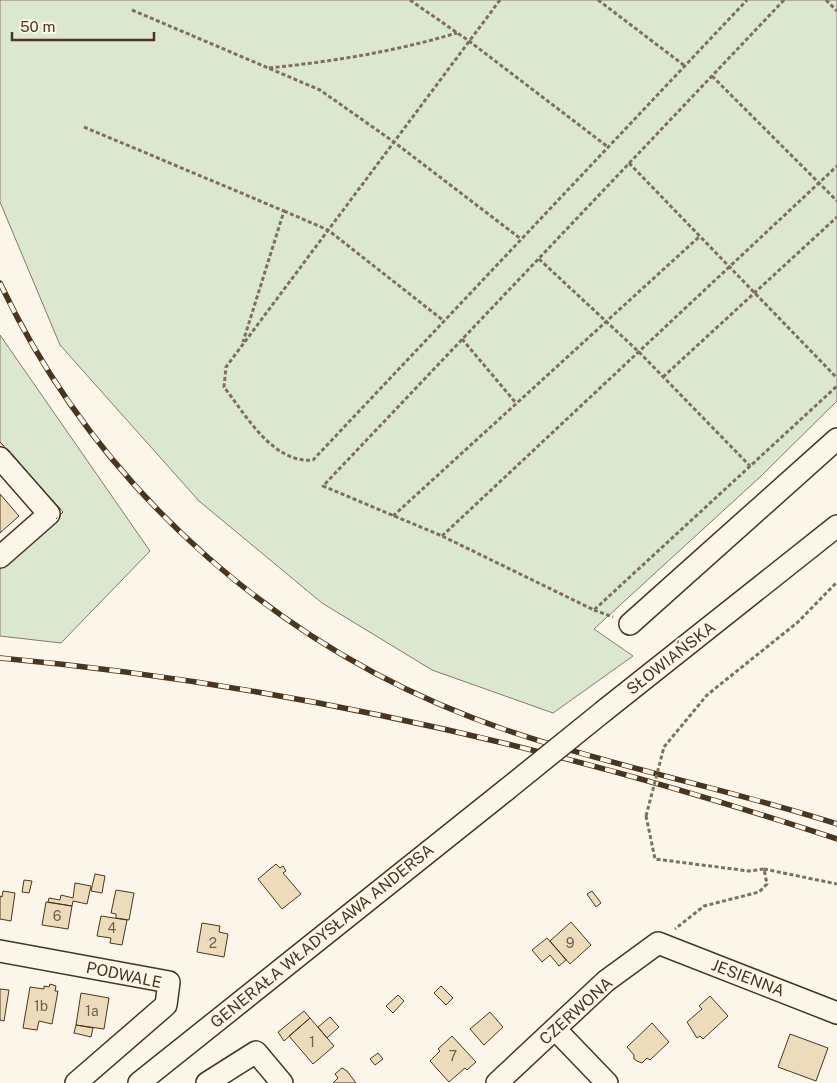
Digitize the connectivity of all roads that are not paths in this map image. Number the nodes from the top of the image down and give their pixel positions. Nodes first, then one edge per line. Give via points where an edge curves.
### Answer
1 (837, 439) edge
2 (0, 458) edge
3 (837, 526) edge
4 (0, 557) edge
5 (630, 624) dead end
6 (506, 790) joint
7 (658, 943) joint
8 (0, 951) edge
9 (837, 1013) edge
10 (555, 1029) junction
11 (76, 1083) edge
12 (138, 1083) edge
13 (207, 1083) edge
14 (282, 1083) edge
15 (497, 1083) edge
16 (607, 1083) edge

1 - 5 street
2 - 4 street via 49,514
3 - 6 street, SŁOWIAŃSKA, bridge
6 - 12 street, GENERAŁA WŁADYSŁAWA ANDERSA
7 - 9 street, JESIENNA
7 - 10 street, CZERWONA via 606,982
8 - 11 street, PODWALE via 169,982 166,1005
10 - 15 street, CZERWONA
10 - 16 street
13 - 14 street via 256,1052

